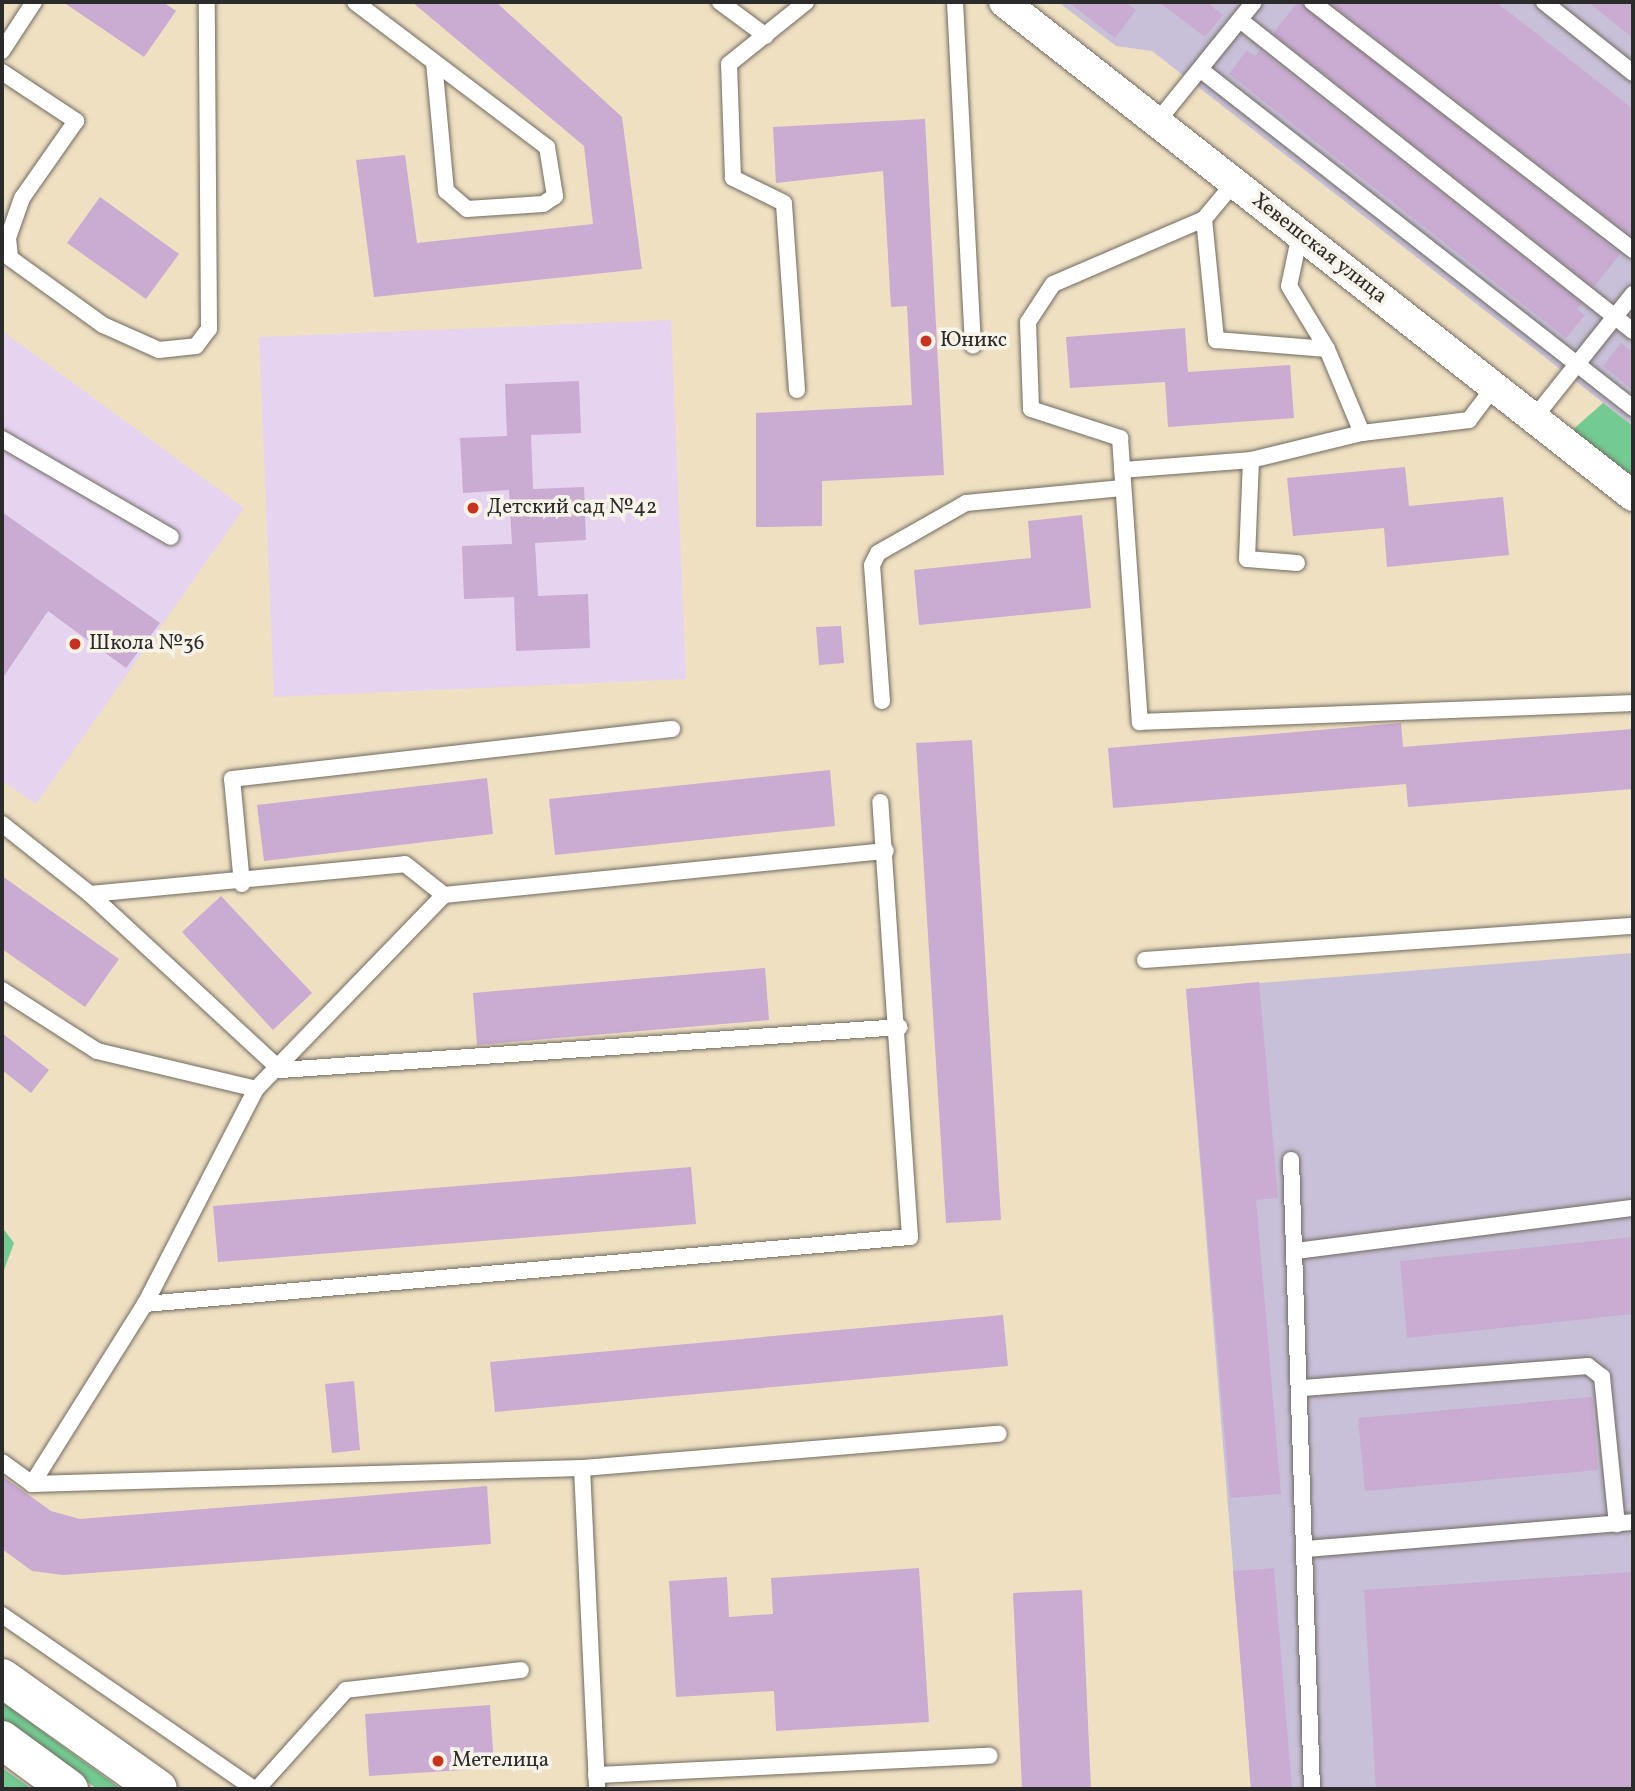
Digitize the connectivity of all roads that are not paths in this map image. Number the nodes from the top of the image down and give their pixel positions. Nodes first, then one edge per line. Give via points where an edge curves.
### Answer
1 (34, 2) edge
2 (207, 2) edge
3 (355, 2) edge
4 (720, 2) edge
5 (806, 2) edge
6 (955, 2) edge
7 (1004, 2) edge
8 (1254, 2) edge
9 (1312, 2) edge
10 (1544, 2) edge
11 (1240, 20) junction
12 (766, 36) junction
13 (2, 51) edge
14 (433, 62) junction
15 (1201, 70) junction
16 (2, 72) edge
17 (1633, 74) edge
18 (1157, 122) junction
19 (1234, 183) junction
20 (1204, 219) junction
21 (1300, 234) junction
22 (1633, 250) edge
23 (1633, 294) edge
24 (1615, 317) junction
25 (1633, 331) edge
26 (973, 346) dead end
27 (1327, 349) junction
28 (1577, 363) junction
29 (1494, 387) junction
30 (797, 390) dead end
31 (1633, 408) edge
32 (1534, 418) junction
33 (1362, 433) junction
34 (2, 439) edge
35 (1251, 460) junction
36 (1122, 470) junction
37 (1122, 488) junction
38 (1633, 496) edge
39 (171, 537) dead end
40 (1297, 563) dead end
41 (883, 701) dead end
42 (1633, 703) edge
43 (672, 729) dead end
44 (880, 802) dead end
45 (2, 824) edge
46 (886, 851) junction
47 (242, 884) junction
48 (90, 894) junction
49 (444, 895) junction
50 (1633, 926) edge
51 (1145, 960) dead end
52 (2, 990) edge
53 (900, 1027) junction
54 (281, 1070) junction
55 (256, 1089) junction
56 (1291, 1160) dead end
57 (1633, 1208) edge
58 (1296, 1251) junction
59 (145, 1304) junction
60 (1303, 1388) junction
61 (999, 1434) dead end
62 (2, 1462) edge
63 (582, 1468) junction
64 (32, 1484) junction
65 (1625, 1523) edge
66 (1305, 1549) junction
67 (2, 1615) edge
68 (522, 1670) dead end
69 (2, 1678) edge
70 (2, 1740) edge
71 (990, 1756) dead end
72 (597, 1782) edge
73 (69, 1789) edge
74 (158, 1789) edge
75 (256, 1789) edge
76 (1312, 1789) edge

1 - 13 lane
2 - 16 lane via 209,329 196,346 159,350 103,325 10,257 8,238 22,198 76,121
3 - 14 lane
4 - 12 lane
5 - 12 lane
6 - 26 lane
7 - 18 street, Хевешская улица
8 - 11 lane
9 - 22 lane
10 - 17 lane
11 - 15 lane
11 - 24 lane
12 - 30 lane via 729,64 733,178 784,203
14 - 14 lane via 547,148 555,196 543,204 467,209 446,191
15 - 18 lane
15 - 28 lane
18 - 19 street, Хевешская улица
19 - 20 lane
19 - 21 street, Хевешская улица
20 - 27 lane via 1216,340
20 - 36 lane via 1052,284 1028,322 1031,409 1120,438
21 - 27 lane via 1289,286
21 - 29 street, Хевешская улица
23 - 24 lane
24 - 25 lane
24 - 28 lane
27 - 33 lane
28 - 31 lane
28 - 32 lane
29 - 32 street, Хевешская улица
29 - 33 lane via 1469,420
32 - 38 street, Хевешская улица
33 - 35 lane
34 - 39 lane
35 - 36 lane
35 - 40 lane via 1247,559
36 - 37 lane
37 - 41 lane via 966,503 878,553 872,565
37 - 42 lane via 1140,722
43 - 47 lane via 232,779
44 - 46 lane
45 - 48 lane
46 - 49 lane
46 - 53 lane
47 - 48 lane
47 - 49 lane via 405,864
48 - 54 lane
49 - 54 lane
50 - 51 lane
52 - 55 lane via 97,1051
53 - 54 lane
53 - 59 lane via 910,1237
54 - 55 lane
55 - 59 lane
56 - 58 lane
57 - 58 lane
58 - 60 lane
59 - 64 lane
60 - 65 lane via 1588,1366 1602,1377
60 - 66 lane
61 - 63 lane
62 - 64 lane
63 - 64 lane
63 - 72 lane
65 - 66 lane
66 - 76 lane
67 - 75 lane
68 - 75 lane via 346,1690
69 - 74 main road
70 - 73 main road
71 - 72 lane

